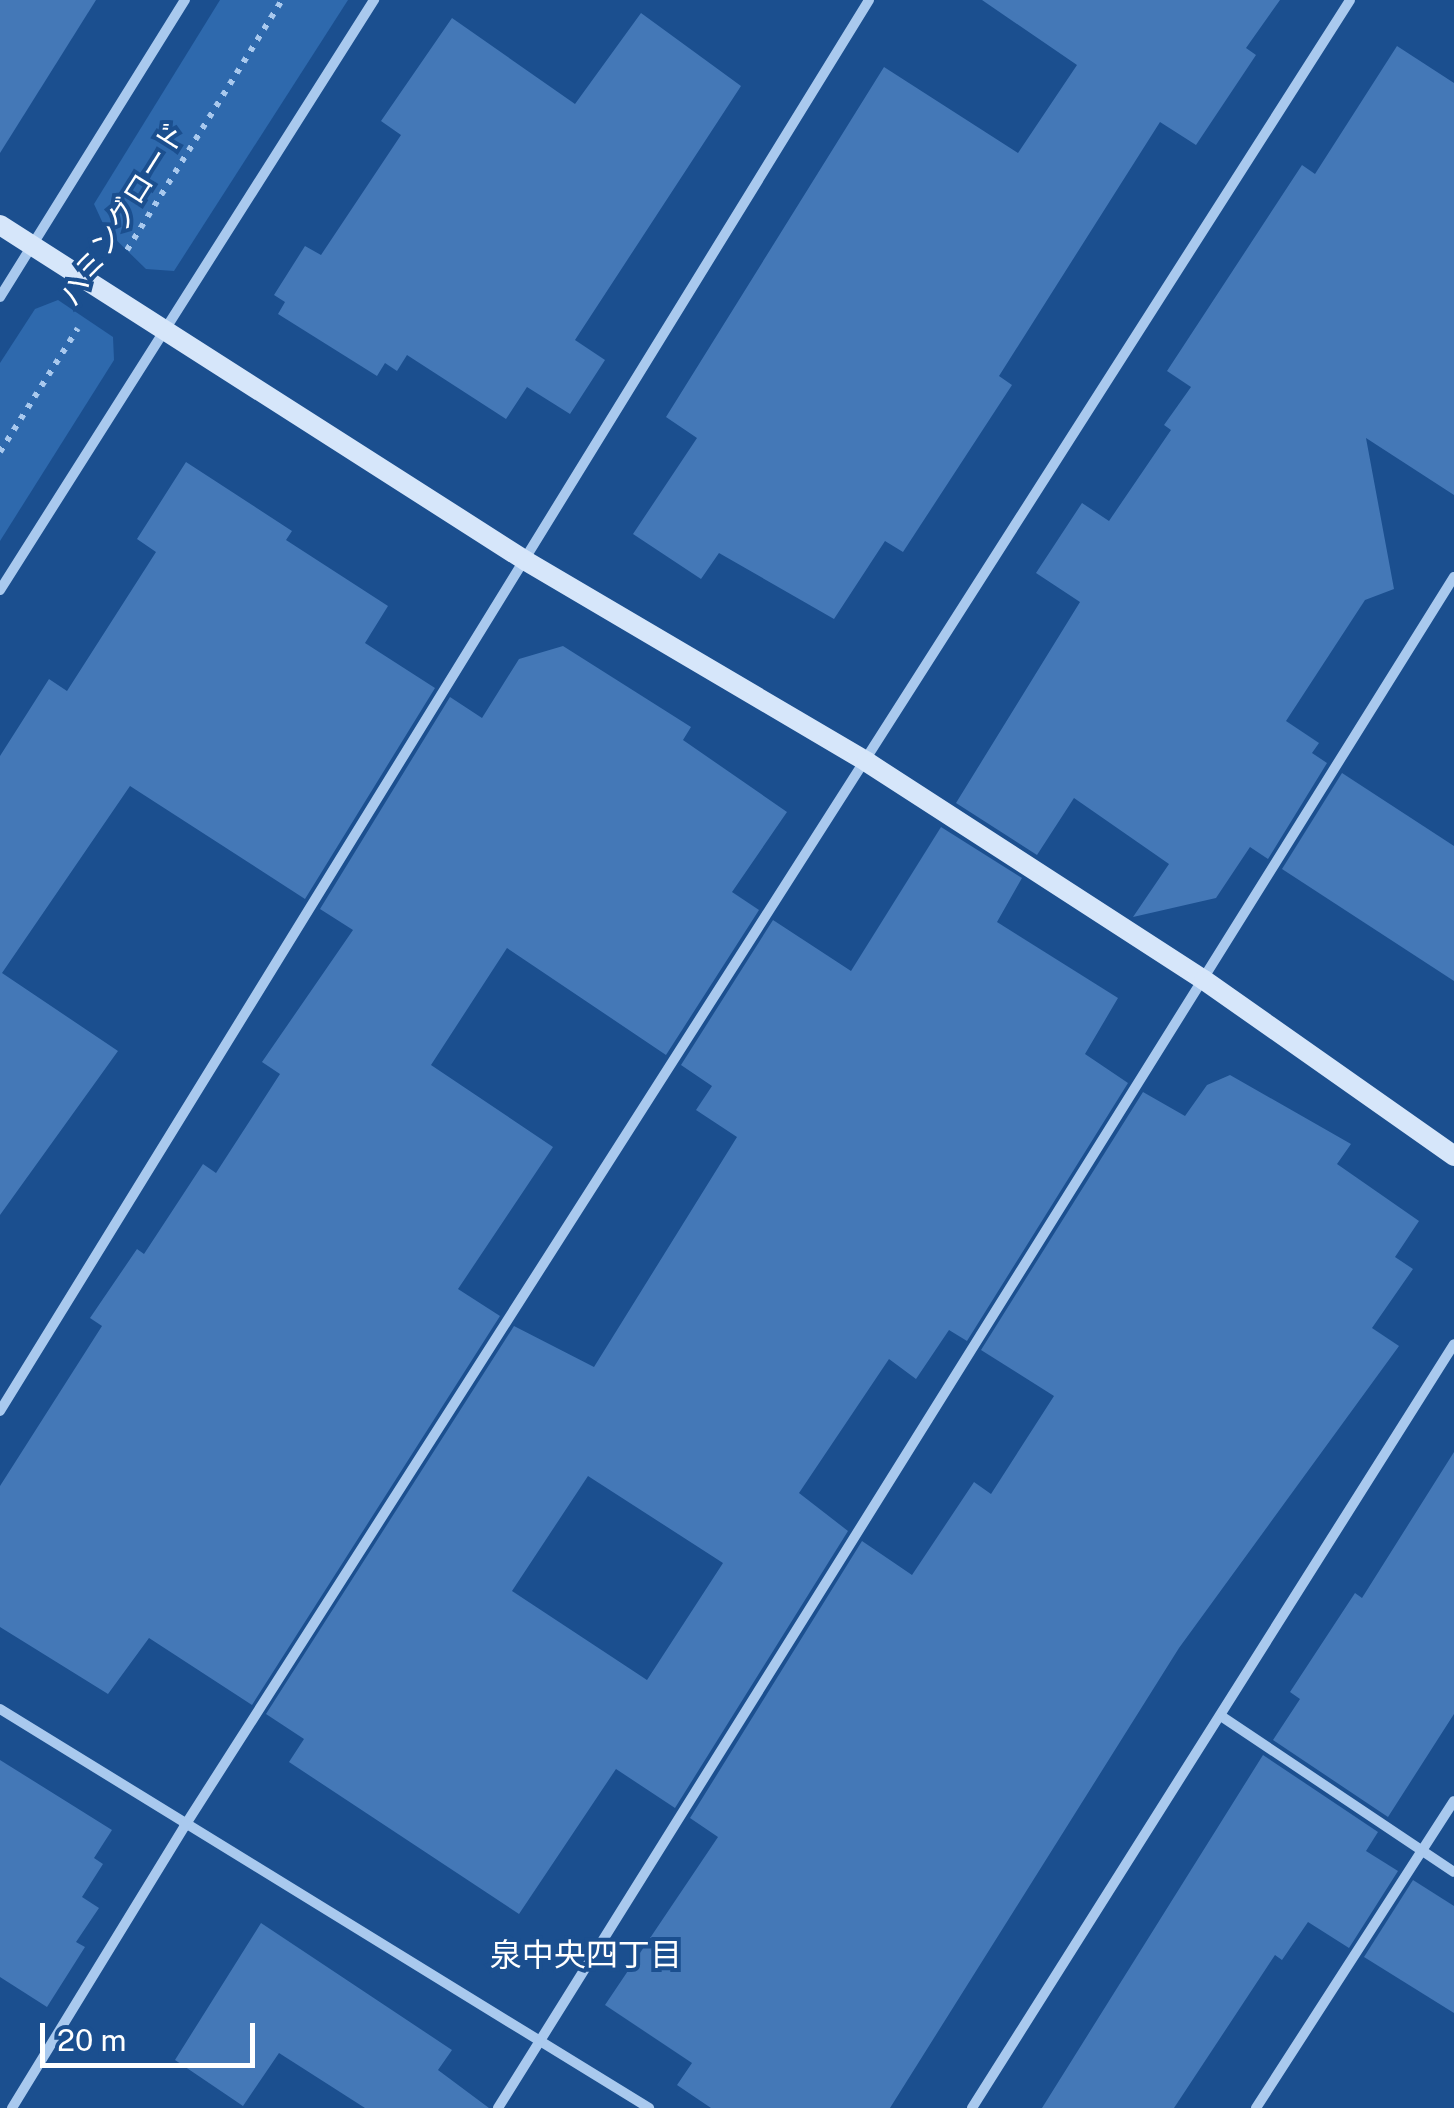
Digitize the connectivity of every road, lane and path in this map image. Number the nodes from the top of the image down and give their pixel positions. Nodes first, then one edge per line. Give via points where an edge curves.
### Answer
1 (185, 0) edge
2 (282, 0) edge
3 (374, 0) edge
4 (869, 0) edge
5 (1350, 0) edge
6 (0, 225) edge
7 (32, 246) junction
8 (100, 292) junction
9 (0, 298) edge
10 (162, 332) junction
11 (0, 452) edge
12 (526, 561) junction
13 (1454, 577) edge
14 (0, 590) edge
15 (868, 762) junction
16 (1204, 980) junction
17 (1454, 1156) edge
18 (1454, 1344) edge
19 (0, 1411) edge
20 (0, 1709) edge
21 (1221, 1716) junction
22 (1454, 1802) edge
23 (184, 1827) junction
24 (1422, 1852) junction
25 (1454, 1872) edge
26 (541, 2039) junction
27 (12, 2108) edge
28 (498, 2108) edge
29 (649, 2108) edge
30 (972, 2108) edge
31 (1256, 2108) edge

1 - 7 street
2 - 8 path, ハミングロード
3 - 10 street
4 - 12 street
5 - 15 street
6 - 7 street
7 - 8 street
7 - 9 street
8 - 10 street
8 - 11 path, ハミングロード
10 - 12 street
10 - 14 street
12 - 15 street
12 - 19 street
13 - 16 street
15 - 16 street
15 - 23 street
16 - 17 street
16 - 26 street
18 - 21 street
20 - 23 street
21 - 24 street
21 - 30 street
22 - 24 street
23 - 26 street
23 - 27 street
24 - 25 street
24 - 31 street
26 - 28 street
26 - 29 street

